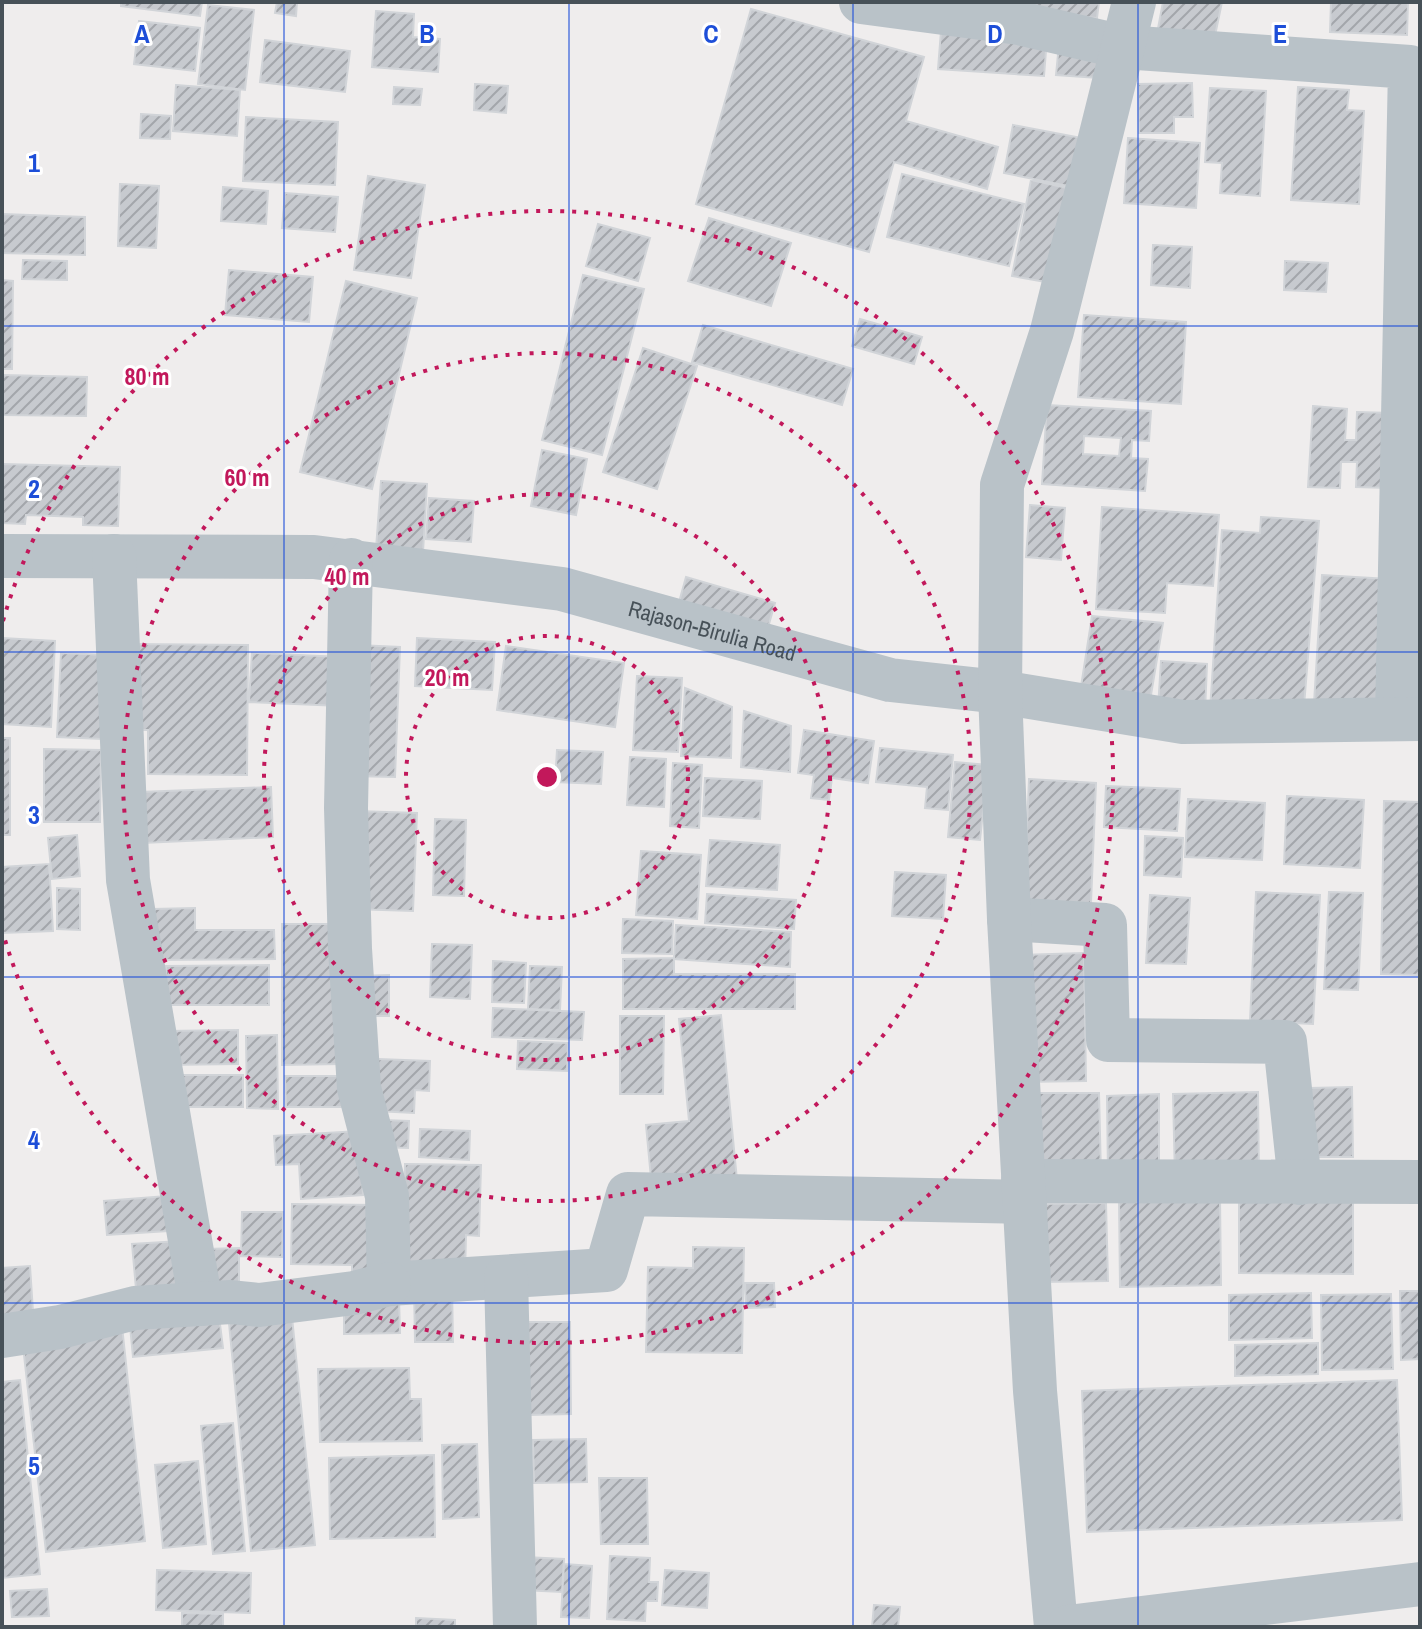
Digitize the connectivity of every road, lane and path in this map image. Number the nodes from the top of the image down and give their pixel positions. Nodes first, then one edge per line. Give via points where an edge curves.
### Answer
1 (861, 2) edge
2 (1134, 2) edge
3 (1123, 47) junction
4 (2, 556) edge
5 (114, 556) junction
6 (351, 560) junction
7 (1000, 692) junction
8 (1408, 719) edge
9 (1009, 919) junction
10 (1420, 1182) edge
11 (1300, 1183) junction
12 (1024, 1192) junction
13 (506, 1277) junction
14 (389, 1284) junction
15 (201, 1304) junction
16 (2, 1336) edge
17 (1420, 1584) edge
18 (515, 1627) edge
19 (1056, 1627) edge
20 (1068, 1627) edge

1 - 3 street via 1019,23
2 - 3 street
3 - 7 street via 1052,331 1002,485
3 - 8 street via 1410,67
4 - 5 street, Rajason-Birulia Road
5 - 6 street, Rajason-Birulia Road
5 - 15 street via 128,880
6 - 7 street, Rajason-Birulia Road via 562,589 890,680
6 - 14 street via 346,808 350,949 359,1088 387,1196
7 - 8 street, Rajason-Birulia Road via 1183,722
7 - 9 street
9 - 11 street via 1105,925 1108,1040 1285,1042
9 - 12 street
10 - 11 street
11 - 12 street
12 - 13 street via 628,1194 606,1270
12 - 19 street
13 - 14 street
13 - 18 street
14 - 15 street via 259,1305
15 - 16 street via 135,1308
17 - 20 street

